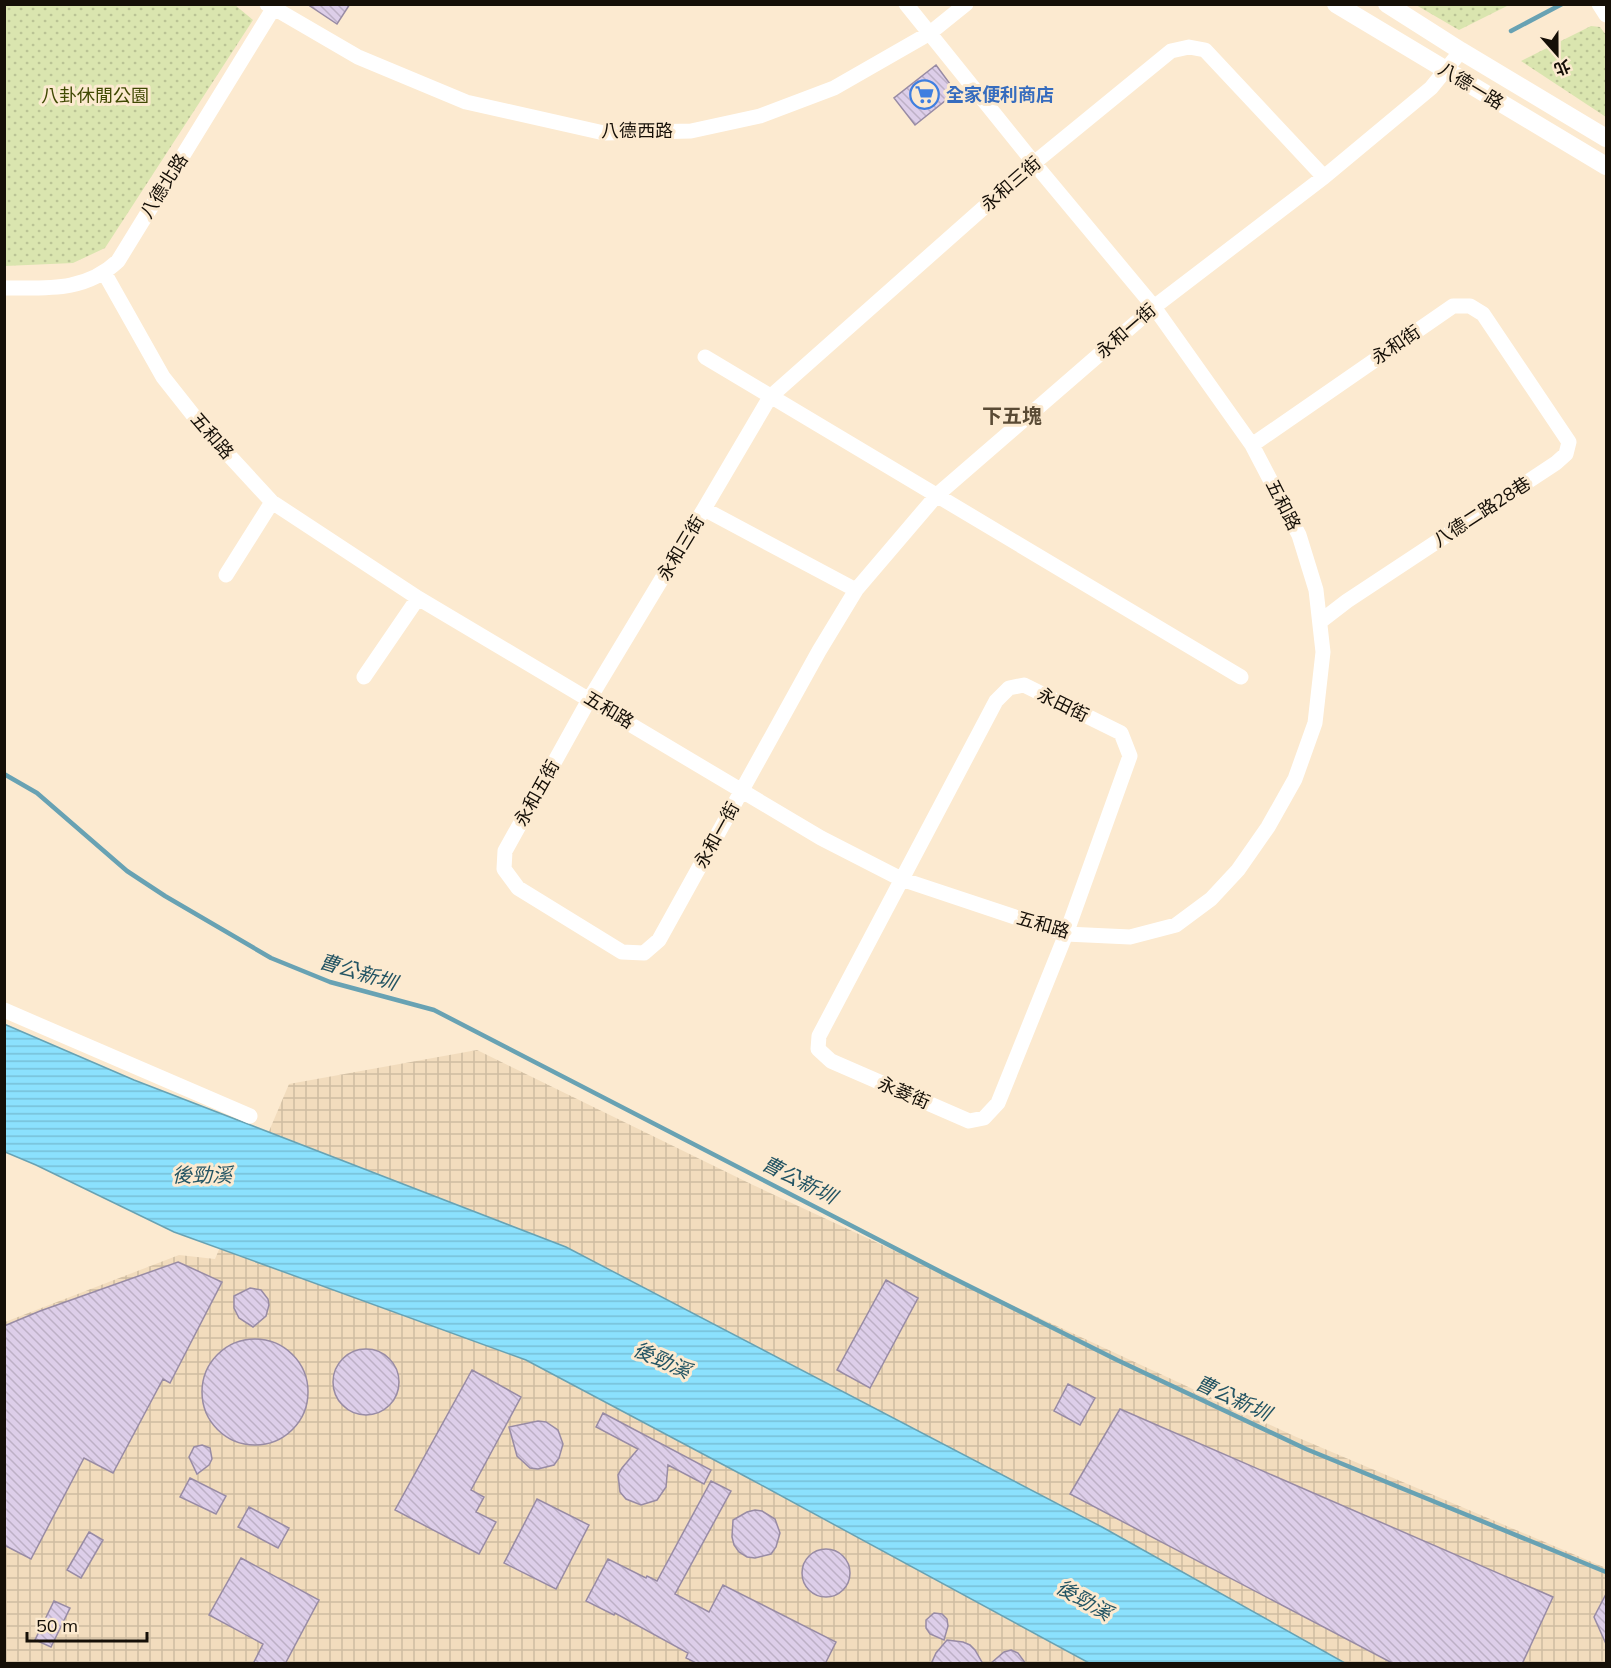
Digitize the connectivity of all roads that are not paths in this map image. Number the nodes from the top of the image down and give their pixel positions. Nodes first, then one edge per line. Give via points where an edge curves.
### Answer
1 (906, 4) edge
2 (966, 4) edge
3 (1336, 4) edge
4 (1387, 4) edge
5 (270, 7) edge
6 (930, 33) junction
7 (1461, 51) junction
8 (1446, 72) junction
9 (1606, 138) edge
10 (1034, 163) junction
11 (1606, 166) edge
12 (1324, 177) junction
13 (105, 274) junction
14 (4, 288) edge
15 (1154, 307) junction
16 (705, 357) dead end
17 (1524, 376) joint
18 (770, 397) junction
19 (1252, 445) junction
20 (937, 495) junction
21 (272, 502) junction
22 (704, 509) junction
23 (226, 575) dead end
24 (856, 590) junction
25 (418, 598) junction
26 (1321, 621) junction
27 (1241, 676) dead end
28 (364, 677) dead end
29 (590, 698) junction
30 (742, 791) junction
31 (901, 879) junction
32 (518, 888) joint
33 (1066, 934) junction
34 (4, 1011) edge
35 (250, 1116) dead end

1 - 6 street, 五和路
2 - 6 street, 八德西路
3 - 8 street, 八德一路
4 - 7 street, 八德一路
5 - 6 street, 八德西路 via 358,57 466,102 604,134 691,131 760,117 834,87
5 - 13 street, 八德北路 via 118,261
6 - 10 street, 五和路
7 - 8 street, 永和一街
7 - 9 street, 八德一路
8 - 11 street, 八德一路
8 - 12 street, 永和一街
10 - 12 street, 永和三街 via 1171,51 1189,47 1205,50
10 - 15 street, 五和路
10 - 18 street, 永和三街
12 - 15 street, 永和一街
13 - 14 street via 52,288
13 - 21 street, 五和路 via 163,377
15 - 19 street, 五和路
15 - 20 street, 永和一街
16 - 18 street
17 - 19 street, 永和街 via 1483,314 1470,306 1454,306
17 - 26 street, 八德二路28巷 via 1569,442 1566,454
18 - 20 street
18 - 22 street, 永和三街
19 - 26 street, 五和路 via 1299,536
20 - 24 street, 永和一街
20 - 27 street
21 - 23 street
21 - 25 street, 五和路
22 - 24 street
22 - 29 street, 永和三街
24 - 30 street, 永和一街
25 - 28 street
25 - 29 street, 五和路
26 - 33 street, 五和路 via 1323,652 1315,723 1295,779 1238,870 1210,899 1176,925 1130,938
29 - 30 street, 五和路
29 - 32 street, 永和五街 via 505,851 504,869
30 - 31 street, 五和路
30 - 32 street, 永和一街 via 659,940 644,952 622,952
31 - 33 street, 五和路
31 - 33 street, 永田街 via 996,701 1009,688 1024,685 1121,733 1130,756
31 - 33 street, 永菱街 via 819,1036 818,1050 831,1061 969,1121 984,1118 998,1103
34 - 35 street

